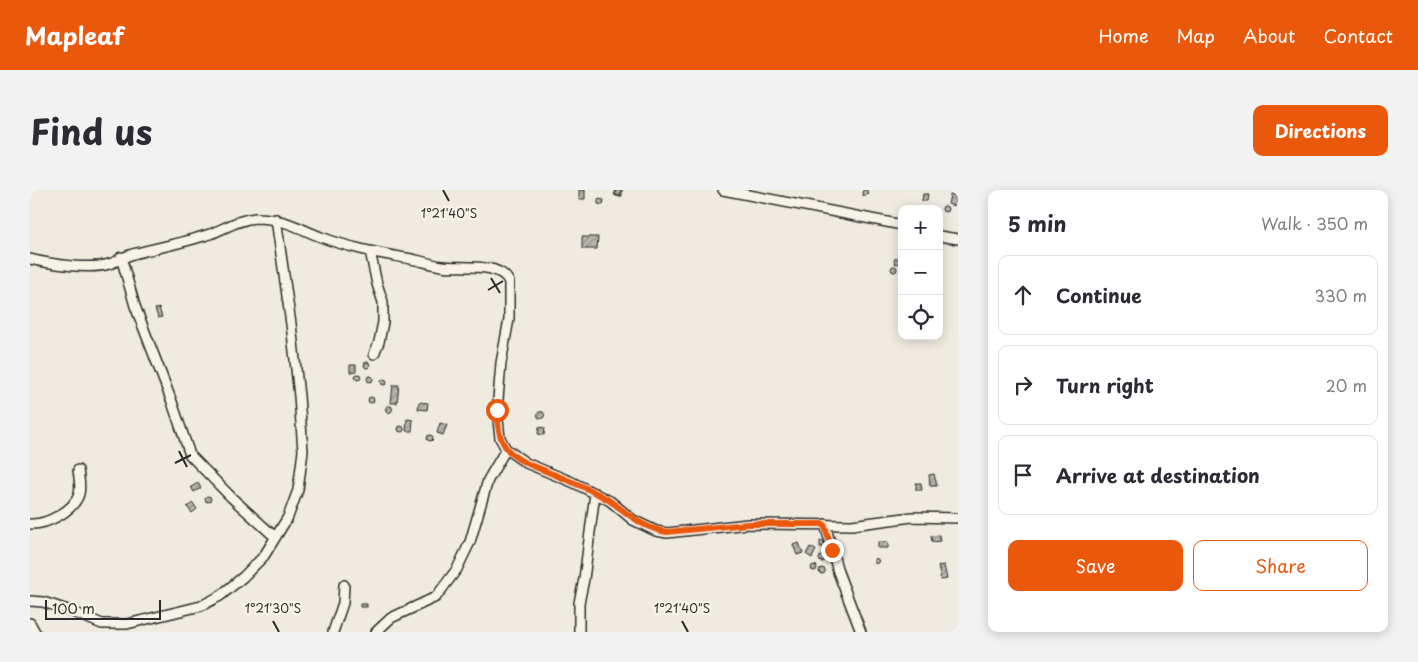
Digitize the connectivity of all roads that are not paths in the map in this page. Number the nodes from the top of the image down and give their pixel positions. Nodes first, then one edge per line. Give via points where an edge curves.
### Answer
1 (723, 190) edge
2 (748, 192) edge
3 (276, 219) junction
4 (898, 224) edge
5 (943, 237) edge
6 (958, 240) edge
7 (370, 251) junction
8 (121, 257) junction
9 (30, 259) edge
10 (374, 354) dead end
11 (506, 449) junction
12 (78, 470) dead end
13 (594, 493) junction
14 (958, 518) edge
15 (30, 524) edge
16 (824, 524) junction
17 (275, 537) junction
18 (344, 585) dead end
19 (30, 601) edge
20 (30, 623) edge
21 (35, 632) edge
22 (333, 632) edge
23 (376, 632) edge
24 (579, 632) edge
25 (861, 632) edge

1 - 2 street
2 - 4 street
3 - 7 street via 321,237
3 - 8 street via 255,218 238,222 212,233
3 - 17 street via 296,369 303,451 298,490 288,517
5 - 6 street
7 - 10 street via 383,302 383,322
7 - 11 street via 444,266 489,268 507,278 508,319 497,410 500,438
8 - 9 street via 108,264 86,266
8 - 17 street via 135,306 190,455
11 - 13 street via 526,463
11 - 23 street via 488,480 470,542 457,569 436,597 390,618
12 - 15 street via 78,496 68,508 51,520
13 - 16 street via 610,501 633,520 656,531 748,524
13 - 24 street via 579,603
14 - 16 street
16 - 25 street
17 - 19 street via 264,556 243,577 220,596 201,606 127,624 102,624 43,602
18 - 22 street
20 - 21 street

